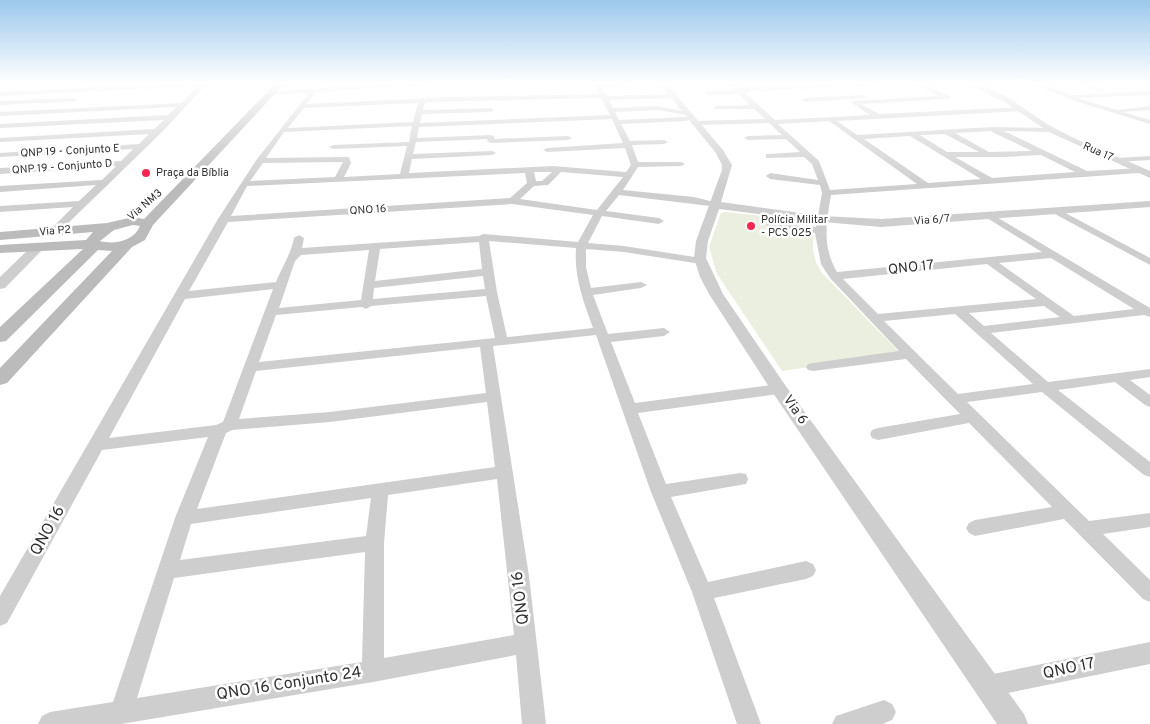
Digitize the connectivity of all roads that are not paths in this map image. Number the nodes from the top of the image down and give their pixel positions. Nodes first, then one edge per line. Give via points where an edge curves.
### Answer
1 (613, 116) edge
2 (172, 117) joint
3 (242, 117) edge
4 (244, 117) edge
5 (293, 117) edge
6 (418, 117) edge
7 (492, 117) edge
8 (556, 117) edge
9 (610, 117) edge
10 (644, 117) edge
11 (687, 117) edge
12 (768, 117) edge
13 (828, 117) edge
14 (878, 117) edge
15 (905, 117) edge
16 (1032, 117) edge
17 (1132, 117) edge
18 (691, 118) junction
19 (831, 119) junction
20 (773, 121) junction
21 (492, 122) junction
22 (1150, 122) edge
23 (416, 125) junction
24 (0, 126) edge
25 (564, 128) junction
26 (992, 129) junction
27 (282, 130) junction
28 (1052, 130) junction
29 (158, 131) junction
30 (934, 132) junction
31 (947, 132) junction
32 (910, 133) junction
33 (337, 137) junction
34 (790, 137) junction
35 (856, 137) junction
36 (748, 138) dead end
37 (491, 139) junction
38 (544, 139) junction
39 (0, 140) edge
40 (412, 142) junction
41 (664, 142) dead end
42 (628, 144) junction
43 (141, 146) junction
44 (573, 148) junction
45 (492, 153) junction
46 (1043, 153) junction
47 (808, 154) junction
48 (946, 154) junction
49 (0, 155) edge
50 (990, 155) junction
51 (770, 156) dead end
52 (408, 157) junction
53 (326, 158) junction
54 (1150, 158) edge
55 (1118, 160) junction
56 (260, 161) junction
57 (552, 162) junction
58 (123, 163) junction
59 (681, 164) dead end
60 (635, 165) junction
61 (529, 170) junction
62 (1139, 170) junction
63 (0, 171) edge
64 (493, 172) junction
65 (1085, 173) junction
66 (179, 174) dead end
67 (629, 175) junction
68 (1150, 175) edge
69 (770, 176) dead end
70 (404, 177) junction
71 (338, 180) junction
72 (989, 180) junction
73 (104, 182) junction
74 (824, 182) junction
75 (244, 184) junction
76 (532, 184) junction
77 (925, 185) junction
78 (0, 189) edge
79 (617, 192) junction
80 (827, 193) junction
81 (512, 201) junction
82 (83, 204) junction
83 (1150, 204) edge
84 (715, 205) junction
85 (0, 209) edge
86 (1056, 211) junction
87 (600, 212) junction
88 (990, 216) junction
89 (144, 217) junction
90 (223, 219) junction
91 (659, 221) dead end
92 (771, 224) dead end
93 (117, 225) junction
94 (822, 225) junction
95 (54, 232) junction
96 (0, 236) edge
97 (483, 237) junction
98 (299, 238) dead end
99 (127, 244) junction
100 (95, 245) junction
101 (375, 245) junction
102 (581, 245) junction
103 (38, 246) junction
104 (0, 249) edge
105 (296, 254) junction
106 (1054, 254) junction
107 (988, 260) junction
108 (701, 261) junction
109 (1150, 262) edge
110 (488, 272) junction
111 (834, 276) junction
112 (2, 283) edge
113 (370, 284) junction
114 (280, 285) junction
115 (641, 285) dead end
116 (491, 292) junction
117 (586, 292) junction
118 (180, 296) junction
119 (1046, 302) junction
120 (366, 305) junction
121 (959, 311) junction
122 (270, 312) junction
123 (1148, 312) edge
124 (875, 318) junction
125 (1071, 319) junction
126 (982, 330) junction
127 (664, 332) dead end
128 (602, 335) junction
129 (0, 337) edge
130 (494, 343) junction
131 (909, 354) junction
132 (249, 367) junction
133 (813, 368) dead end
134 (1150, 373) edge
135 (1117, 377) junction
136 (0, 379) edge
137 (779, 388) junction
138 (1046, 388) junction
139 (492, 397) junction
140 (956, 399) junction
141 (1150, 402) edge
142 (629, 409) junction
143 (973, 417) junction
144 (224, 428) junction
145 (878, 434) dead end
146 (96, 445) junction
147 (1150, 471) edge
148 (504, 472) junction
149 (740, 479) dead end
150 (380, 491) junction
151 (660, 492) junction
152 (1068, 511) junction
153 (184, 518) junction
154 (1150, 520) edge
155 (975, 528) dead end
156 (1086, 529) junction
157 (375, 543) junction
158 (168, 570) junction
159 (806, 570) dead end
160 (702, 592) junction
161 (1150, 593) edge
162 (0, 616) edge
163 (527, 643) junction
164 (1150, 653) edge
165 (372, 671) junction
166 (988, 686) junction
167 (120, 712) junction
168 (884, 712) dead end
169 (50, 724) edge
170 (534, 724) edge
171 (749, 724) edge
172 (844, 724) edge
173 (1014, 724) edge

1 - 42 street
2 - 24 street
2 - 29 street
3 - 66 main road, Via NM3
4 - 89 main road, Via NM3
5 - 27 street, QNO 16
6 - 23 street
7 - 21 street
8 - 25 street
9 - 25 street
10 - 18 street
11 - 18 street
12 - 20 street
13 - 19 street
14 - 19 street
15 - 30 street
16 - 28 street, Rua 17
17 - 22 street
18 - 20 street
18 - 84 street via 727,165
19 - 20 street
19 - 35 street
20 - 34 street
21 - 23 street
21 - 25 street
21 - 37 street
23 - 33 street via 358,122
23 - 40 street
25 - 38 street
25 - 44 street
26 - 28 street
26 - 31 street
26 - 46 street
27 - 33 street
27 - 56 street, QNO 16
28 - 55 street, Rua 17
29 - 39 street
29 - 43 street
30 - 31 street
30 - 32 street
31 - 50 street
32 - 35 street
32 - 48 street
33 - 40 street
33 - 53 street
34 - 36 street
34 - 47 street
35 - 77 street
37 - 38 street
37 - 40 street
37 - 45 street
38 - 57 street
40 - 52 street
41 - 42 street
42 - 44 street
42 - 60 street
43 - 49 street, QNP 19 - Conjunto E
43 - 58 street
44 - 57 street
45 - 52 street
45 - 64 street
46 - 50 street
46 - 65 street
47 - 51 street
47 - 74 street via 816,162
48 - 50 street
48 - 72 street
52 - 70 street
53 - 56 street
53 - 71 street via 348,160
54 - 55 street
55 - 62 street, Rua 17
56 - 75 street, QNO 16
57 - 61 street
57 - 67 street
57 - 76 street via 545,183
58 - 63 street, QNP 19 - Conjunto D
58 - 73 street
59 - 60 street
60 - 67 street
61 - 64 street
61 - 76 street
62 - 65 street
62 - 68 street, Rua 17
64 - 70 street
65 - 72 street
67 - 79 street
69 - 74 street
70 - 71 street
71 - 75 street
72 - 77 street
73 - 78 street
73 - 82 street
74 - 80 street
75 - 90 street, QNO 16
76 - 81 street
77 - 80 street
79 - 84 street
79 - 87 street
80 - 94 street
81 - 87 street, QNO 16
81 - 90 street, QNO 16
82 - 85 street
82 - 95 street
83 - 86 street, Via 6/7
84 - 94 street, Via 6/7
84 - 108 street via 702,241
86 - 88 street, Via 6/7
86 - 109 street
87 - 91 street, QNO 16
87 - 102 street
88 - 94 street, Via 6/7
88 - 106 street
89 - 93 main road
89 - 99 main road, Via NM3 via 146,228
90 - 118 street, QNO 16
92 - 94 street
93 - 95 main road, Via P2
93 - 100 main road via 96,236
94 - 111 street via 824,255
95 - 96 main road, Via P2
97 - 101 street
97 - 102 street
97 - 110 street, QNO 16
98 - 105 street
99 - 100 main road
99 - 136 main road
100 - 103 main road, Via P2
100 - 129 main road
101 - 105 street
101 - 113 street
102 - 108 street
102 - 117 street via 580,267
103 - 104 main road, Via P2
103 - 112 street
105 - 114 street via 290,260
106 - 107 street, QNO 17
106 - 123 street
107 - 111 street, QNO 17
107 - 119 street
108 - 137 street, Via 6 via 716,294
110 - 113 street
110 - 116 street, QNO 16
111 - 124 street
113 - 120 street
114 - 118 street
114 - 122 street
115 - 117 street
116 - 120 street
116 - 130 street, QNO 16
117 - 128 street
118 - 146 street, QNO 16
119 - 121 street
119 - 125 street
120 - 122 street
121 - 124 street
121 - 126 street
122 - 132 street
123 - 125 street
124 - 131 street
125 - 126 street
126 - 138 street
127 - 128 street
128 - 130 street
128 - 142 street
130 - 132 street
130 - 139 street, QNO 16
131 - 133 street
131 - 140 street
132 - 144 street
134 - 135 street
135 - 138 street
135 - 141 street
137 - 142 street
137 - 166 street, Via 6
138 - 140 street
138 - 147 street
139 - 144 street
139 - 148 street, QNO 16
140 - 143 street
142 - 151 street
143 - 145 street
143 - 152 street
144 - 146 street
144 - 153 street
146 - 162 street, QNO 16
148 - 150 street
148 - 163 street, QNO 16
149 - 151 street
150 - 153 street
150 - 157 street
151 - 160 street
152 - 155 street
152 - 156 street
153 - 158 street
154 - 156 street
156 - 161 street
157 - 158 street
157 - 165 street
158 - 167 street
159 - 160 street
160 - 171 street
163 - 165 street, QNO 16 Conjunto 24
163 - 170 street, QNO 16
164 - 166 street, QNO 17
165 - 167 street, QNO 16 Conjunto 24
166 - 173 street, Via 6
167 - 169 street, QNO 16 Conjunto 24
168 - 172 street

